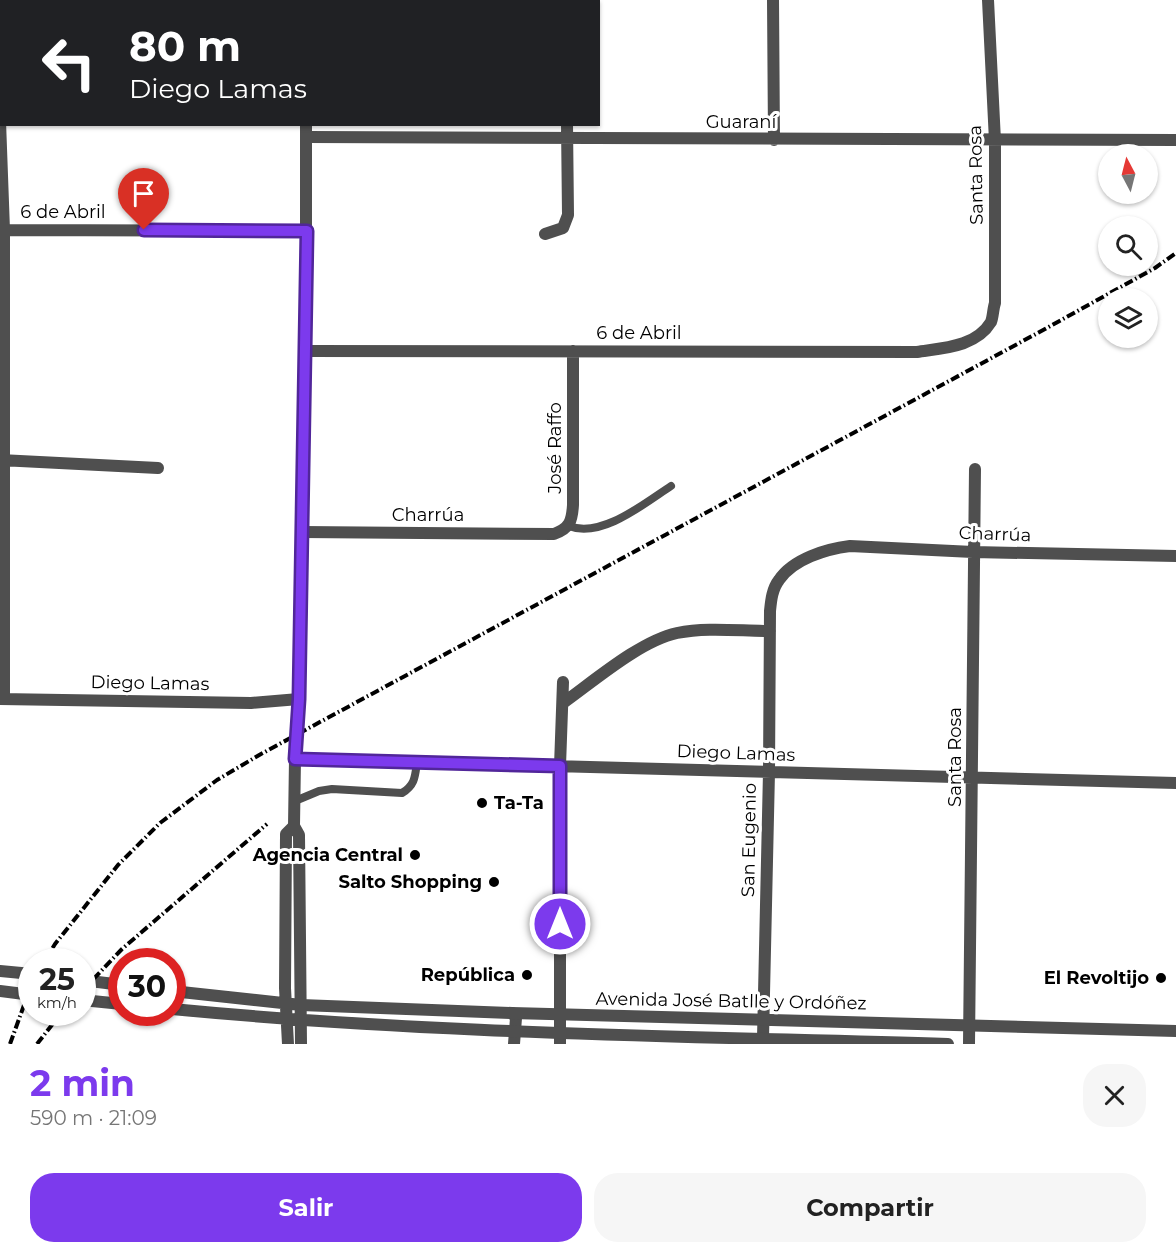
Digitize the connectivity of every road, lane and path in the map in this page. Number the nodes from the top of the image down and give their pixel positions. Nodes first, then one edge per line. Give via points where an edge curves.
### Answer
1 (773, 0) edge
2 (988, 0) edge
3 (0, 126) edge
4 (306, 126) edge
5 (567, 126) edge
6 (307, 138) junction
7 (567, 139) junction
8 (774, 140) junction
9 (1176, 140) edge
10 (995, 141) junction
11 (2, 230) edge
12 (307, 231) junction
13 (545, 234) dead end
14 (971, 341) joint
15 (305, 351) junction
16 (573, 351) junction
17 (2, 460) edge
18 (158, 468) dead end
19 (975, 469) dead end
20 (671, 486) dead end
21 (569, 526) junction
22 (302, 532) junction
23 (974, 552) junction
24 (814, 555) joint
25 (1176, 556) edge
26 (770, 631) junction
27 (564, 682) dead end
28 (2, 699) edge
29 (299, 699) junction
30 (563, 703) junction
31 (295, 759) junction
32 (417, 762) junction
33 (560, 766) junction
34 (769, 772) junction
35 (973, 778) junction
36 (1176, 783) edge
37 (295, 801) junction
38 (294, 826) junction
39 (0, 971) edge
40 (18, 973) edge
41 (0, 991) edge
42 (18, 993) edge
43 (186, 993) edge
44 (286, 1004) junction
45 (301, 1005) junction
46 (186, 1010) edge
47 (512, 1013) junction
48 (560, 1014) junction
49 (763, 1019) junction
50 (287, 1020) junction
51 (301, 1021) junction
52 (970, 1024) junction
53 (516, 1030) junction
54 (1176, 1031) edge
55 (560, 1038) edge
56 (763, 1038) junction
57 (288, 1044) edge
58 (301, 1044) edge
59 (514, 1044) edge
60 (550, 1044) edge
61 (948, 1044) edge
62 (969, 1044) edge

1 - 8 street
2 - 10 street, Santa Rosa
3 - 11 street
4 - 6 street
5 - 7 street
6 - 7 street, Guaraní
6 - 12 street
7 - 8 street, Guaraní
7 - 13 street via 568,215 563,228
8 - 10 street, Guaraní
9 - 10 street, Guaraní
10 - 14 street, Santa Rosa via 994,303 991,321
11 - 12 street, 6 de Abril
11 - 17 street
12 - 15 street
14 - 16 street, 6 de Abril via 917,352
15 - 16 street, 6 de Abril
15 - 22 street
16 - 21 street, José Raffo via 573,505
17 - 18 street
17 - 28 street
19 - 23 street, Santa Rosa
20 - 21 lane via 599,527 582,530
21 - 22 street, Charrúa via 554,534
22 - 29 street
23 - 24 street, Charrúa via 849,546
23 - 25 street, Charrúa
23 - 35 street, Santa Rosa
24 - 26 street, San Eugenio via 779,579 771,596
26 - 30 street via 675,633 636,652
26 - 34 street, San Eugenio
27 - 30 street
28 - 29 street, Diego Lamas via 251,703
29 - 31 street
30 - 33 street
31 - 32 street, Diego Lamas
31 - 37 street
32 - 33 street, Diego Lamas
32 - 37 lane via 415,780 402,793 332,789
33 - 34 street, Diego Lamas
33 - 48 street
34 - 35 street, Diego Lamas
34 - 49 street, San Eugenio
35 - 36 street, Diego Lamas
35 - 52 street, Santa Rosa
37 - 38 street
38 - 44 street via 286,834
38 - 45 street via 299,835
39 - 40 street
41 - 42 street
43 - 44 street, Avenida José Batlle y Ordóñez
44 - 45 street, Avenida José Batlle y Ordóñez
44 - 50 street
45 - 47 street, Avenida José Batlle y Ordóñez
45 - 51 street
46 - 50 street, Avenida José Batlle y Ordóñez
47 - 48 street, Avenida José Batlle y Ordóñez
47 - 53 street
48 - 49 street, Avenida José Batlle y Ordóñez
48 - 55 street
49 - 52 street, Avenida José Batlle y Ordóñez
49 - 56 street, San Eugenio
50 - 51 street, Avenida José Batlle y Ordóñez
50 - 57 street
51 - 53 street, Avenida José Batlle y Ordóñez
51 - 58 street
52 - 54 street, Avenida José Batlle y Ordóñez
52 - 62 street, Santa Rosa
53 - 55 street, Avenida José Batlle y Ordóñez
53 - 59 street
55 - 56 street, Avenida José Batlle y Ordóñez
55 - 60 street
56 - 61 street, Avenida José Batlle y Ordóñez

